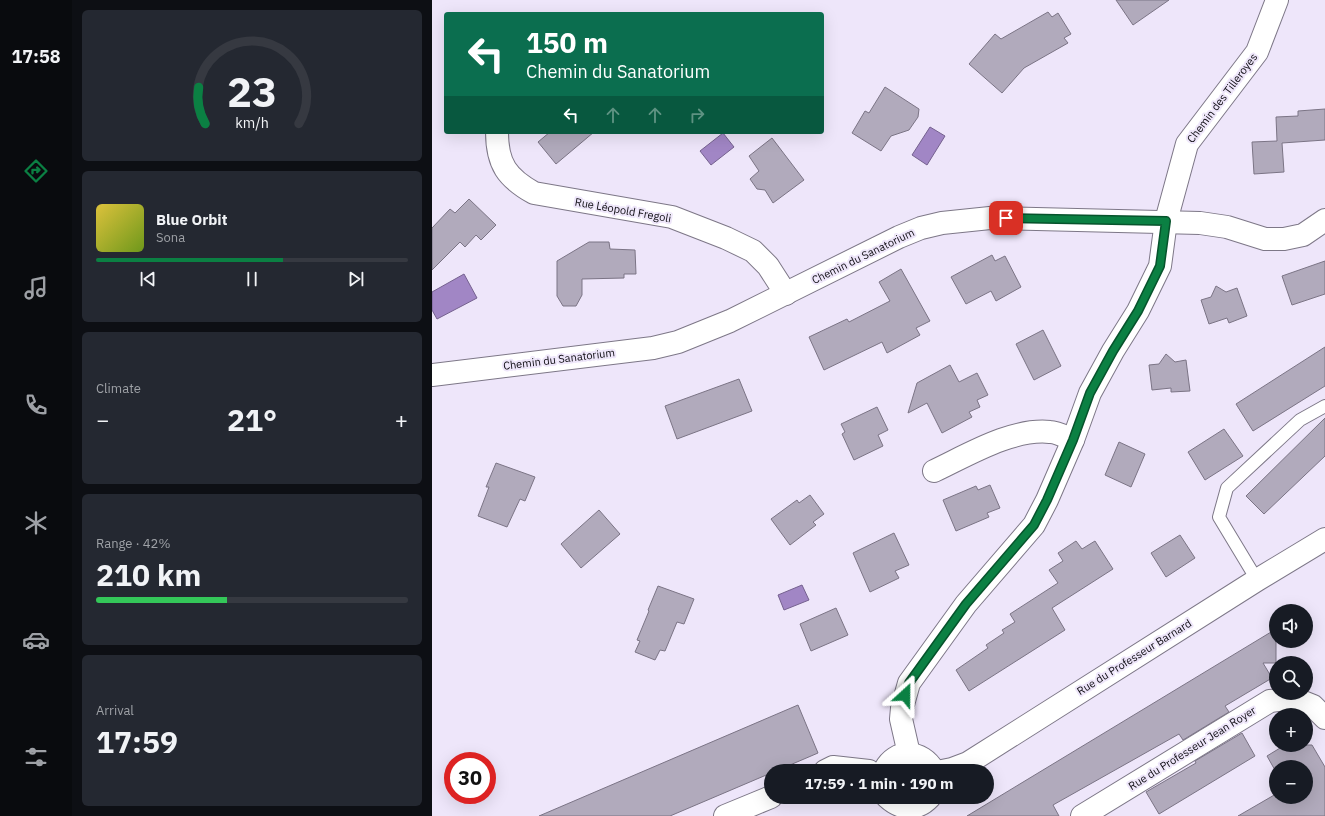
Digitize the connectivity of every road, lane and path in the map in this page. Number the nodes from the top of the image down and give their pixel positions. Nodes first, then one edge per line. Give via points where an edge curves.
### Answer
1 (1277, 0) edge
2 (497, 134) edge
3 (1325, 220) edge
4 (1166, 221) junction
5 (786, 294) junction
6 (432, 374) edge
7 (1325, 406) edge
8 (1073, 440) junction
9 (934, 471) dead end
10 (1325, 539) edge
11 (1257, 580) junction
12 (1325, 718) edge
13 (909, 754) junction
14 (888, 764) edge
15 (929, 764) edge
16 (965, 764) edge
17 (764, 800) edge
18 (922, 804) edge
19 (894, 807) edge
20 (725, 816) edge
21 (1082, 816) edge

1 - 4 street, Chemin des Tilleroyes via 1257,52 1187,144
2 - 5 street, Rue Léopold Fregoli via 500,155 510,177 534,193 672,217 726,238 753,252 768,266
3 - 4 street, Chemin du Sanatorium via 1303,235 1284,239 1265,239 1227,227
4 - 5 street, Chemin du Sanatorium via 990,218 942,223 898,237
4 - 8 street, Chemin des Tilleroyes via 1160,266 1138,311 1090,393
5 - 6 street, Chemin du Sanatorium via 730,321 678,342 653,348
7 - 11 lane via 1300,420 1227,488 1219,517
8 - 9 street via 1051,432 1029,432 1011,436
8 - 13 street, Chemin des Tilleroyes via 1034,525 966,604 909,683 901,719
10 - 11 street, Rue du Professeur Barnard
11 - 16 street, Rue du Professeur Barnard
12 - 21 street, Rue du Professeur Jean Royer via 1313,706 1293,698 1270,701
13 - 14 street via 900,755
13 - 15 street via 925,758
17 - 20 street
18 - 19 street via 910,808

